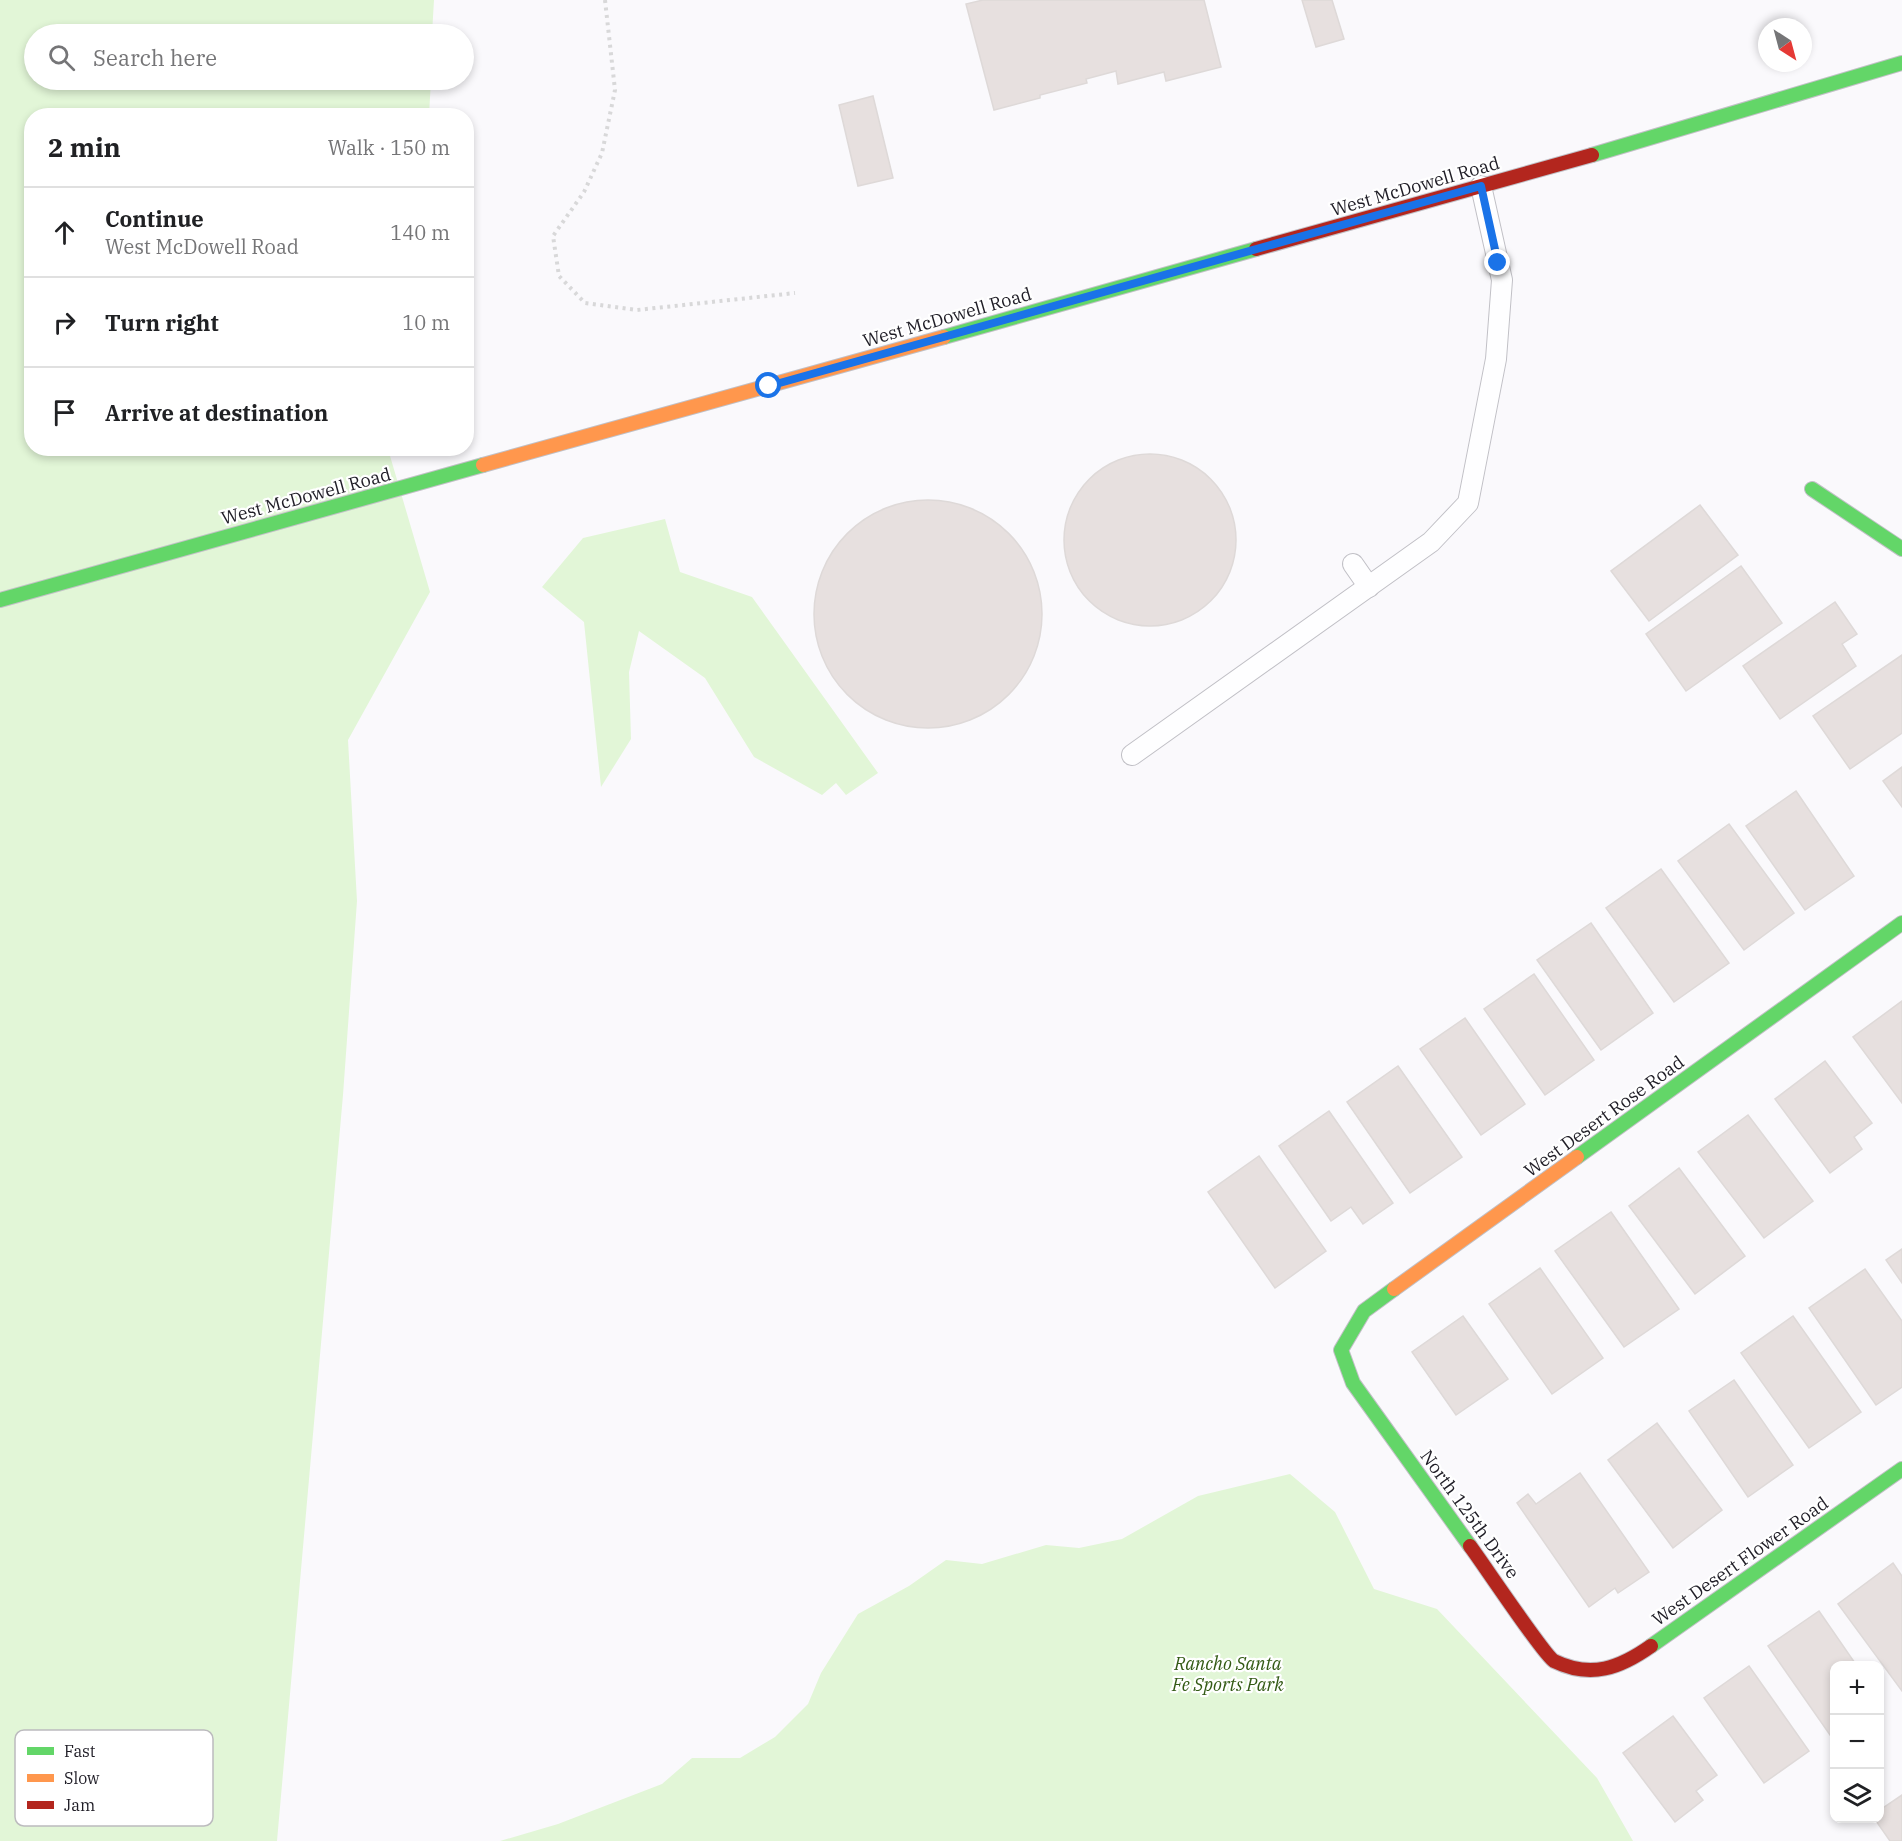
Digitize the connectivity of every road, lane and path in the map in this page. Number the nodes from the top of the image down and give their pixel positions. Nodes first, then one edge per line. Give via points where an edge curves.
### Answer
1 (605, 0) edge
2 (1902, 63) edge
3 (1481, 186) junction
4 (795, 294) dead end
5 (1812, 489) dead end
6 (1902, 549) edge
7 (1353, 564) dead end
8 (1369, 586) junction
9 (0, 600) edge
10 (1132, 755) dead end
11 (1902, 923) edge
12 (1341, 1350) joint
13 (1902, 1468) edge
14 (1594, 1672) joint

1 - 4 path via 615,90 602,153 584,192 553,236 559,276 585,303 637,310
2 - 3 main road, West McDowell Road
3 - 8 lane via 1502,280 1496,359 1468,503 1431,542
3 - 9 main road, West McDowell Road
5 - 6 main road
7 - 8 lane
8 - 10 lane
11 - 12 main road, West Desert Rose Road via 1364,1311
12 - 14 main road, North 125th Drive via 1353,1383 1552,1660
13 - 14 main road, West Desert Flower Road via 1631,1660

